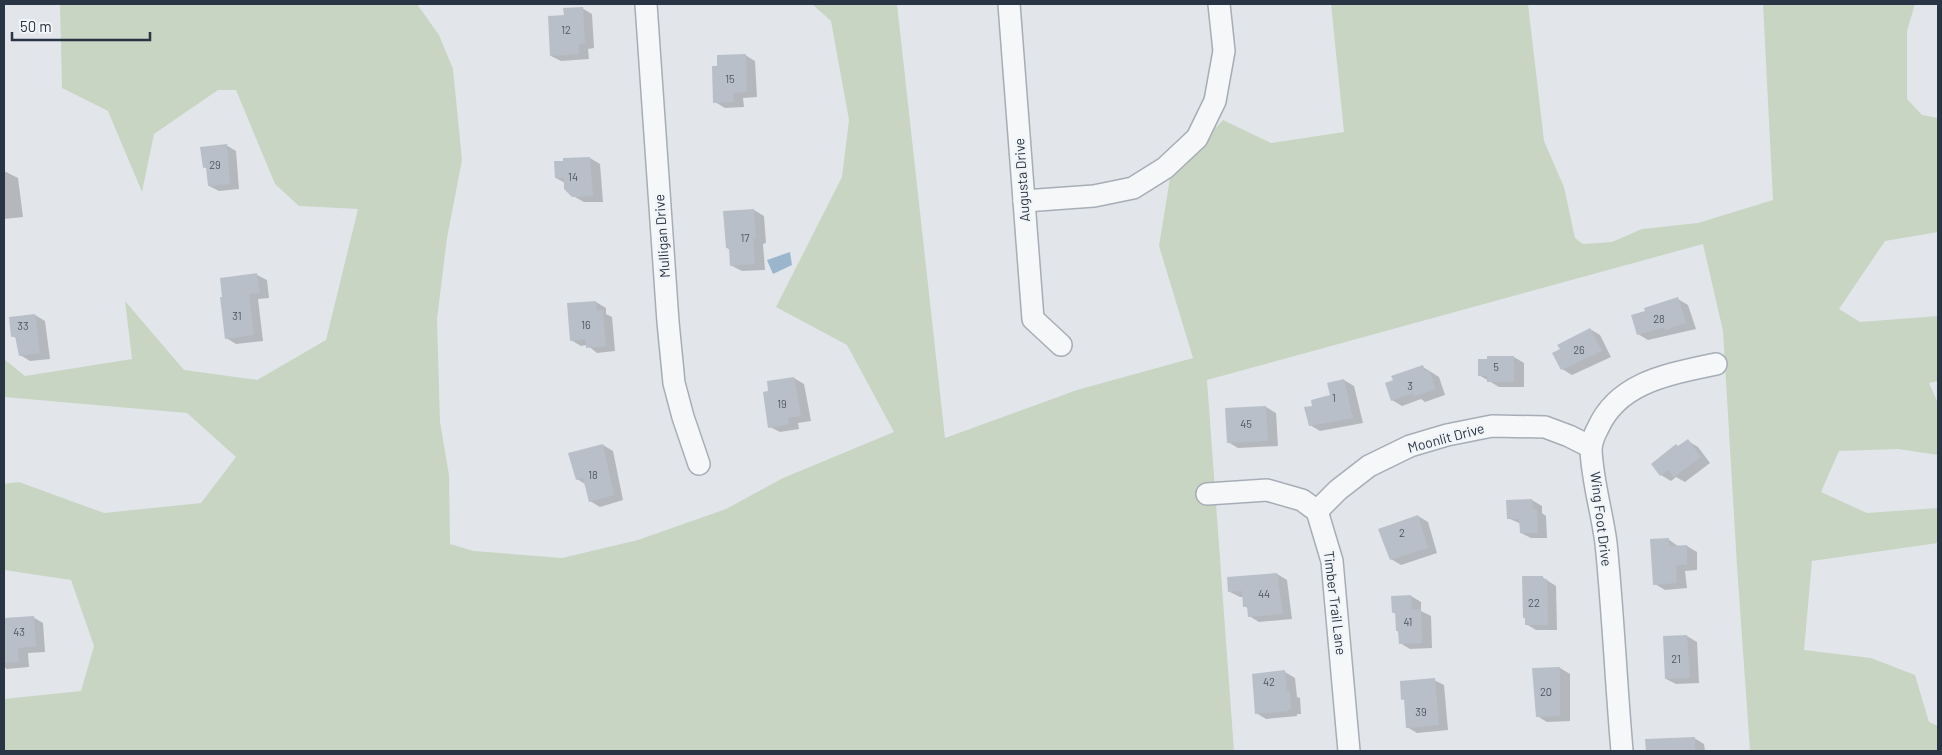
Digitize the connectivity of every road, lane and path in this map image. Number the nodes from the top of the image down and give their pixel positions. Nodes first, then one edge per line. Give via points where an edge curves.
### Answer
1 (646, 4) edge
2 (1008, 4) edge
3 (1219, 4) edge
4 (1024, 201) junction
5 (1061, 345) dead end
6 (1716, 364) dead end
7 (1591, 447) junction
8 (699, 464) dead end
9 (1207, 494) dead end
10 (1316, 510) junction
11 (1349, 751) edge
12 (1622, 751) edge

1 - 8 street, Mulligan Drive via 674,383
2 - 4 street, Augusta Drive
3 - 4 street via 1224,51 1215,101 1197,138 1165,168 1133,188 1094,196
4 - 5 street, Augusta Drive via 1033,319
6 - 7 street, Wing Foot Drive via 1640,384 1608,411
7 - 10 street, Moonlit Drive via 1545,427 1492,426 1447,435 1410,446 1369,466
7 - 12 street, Wing Foot Drive via 1605,542
9 - 10 street via 1267,490 1302,500
10 - 11 street, Timber Trail Lane via 1332,561

